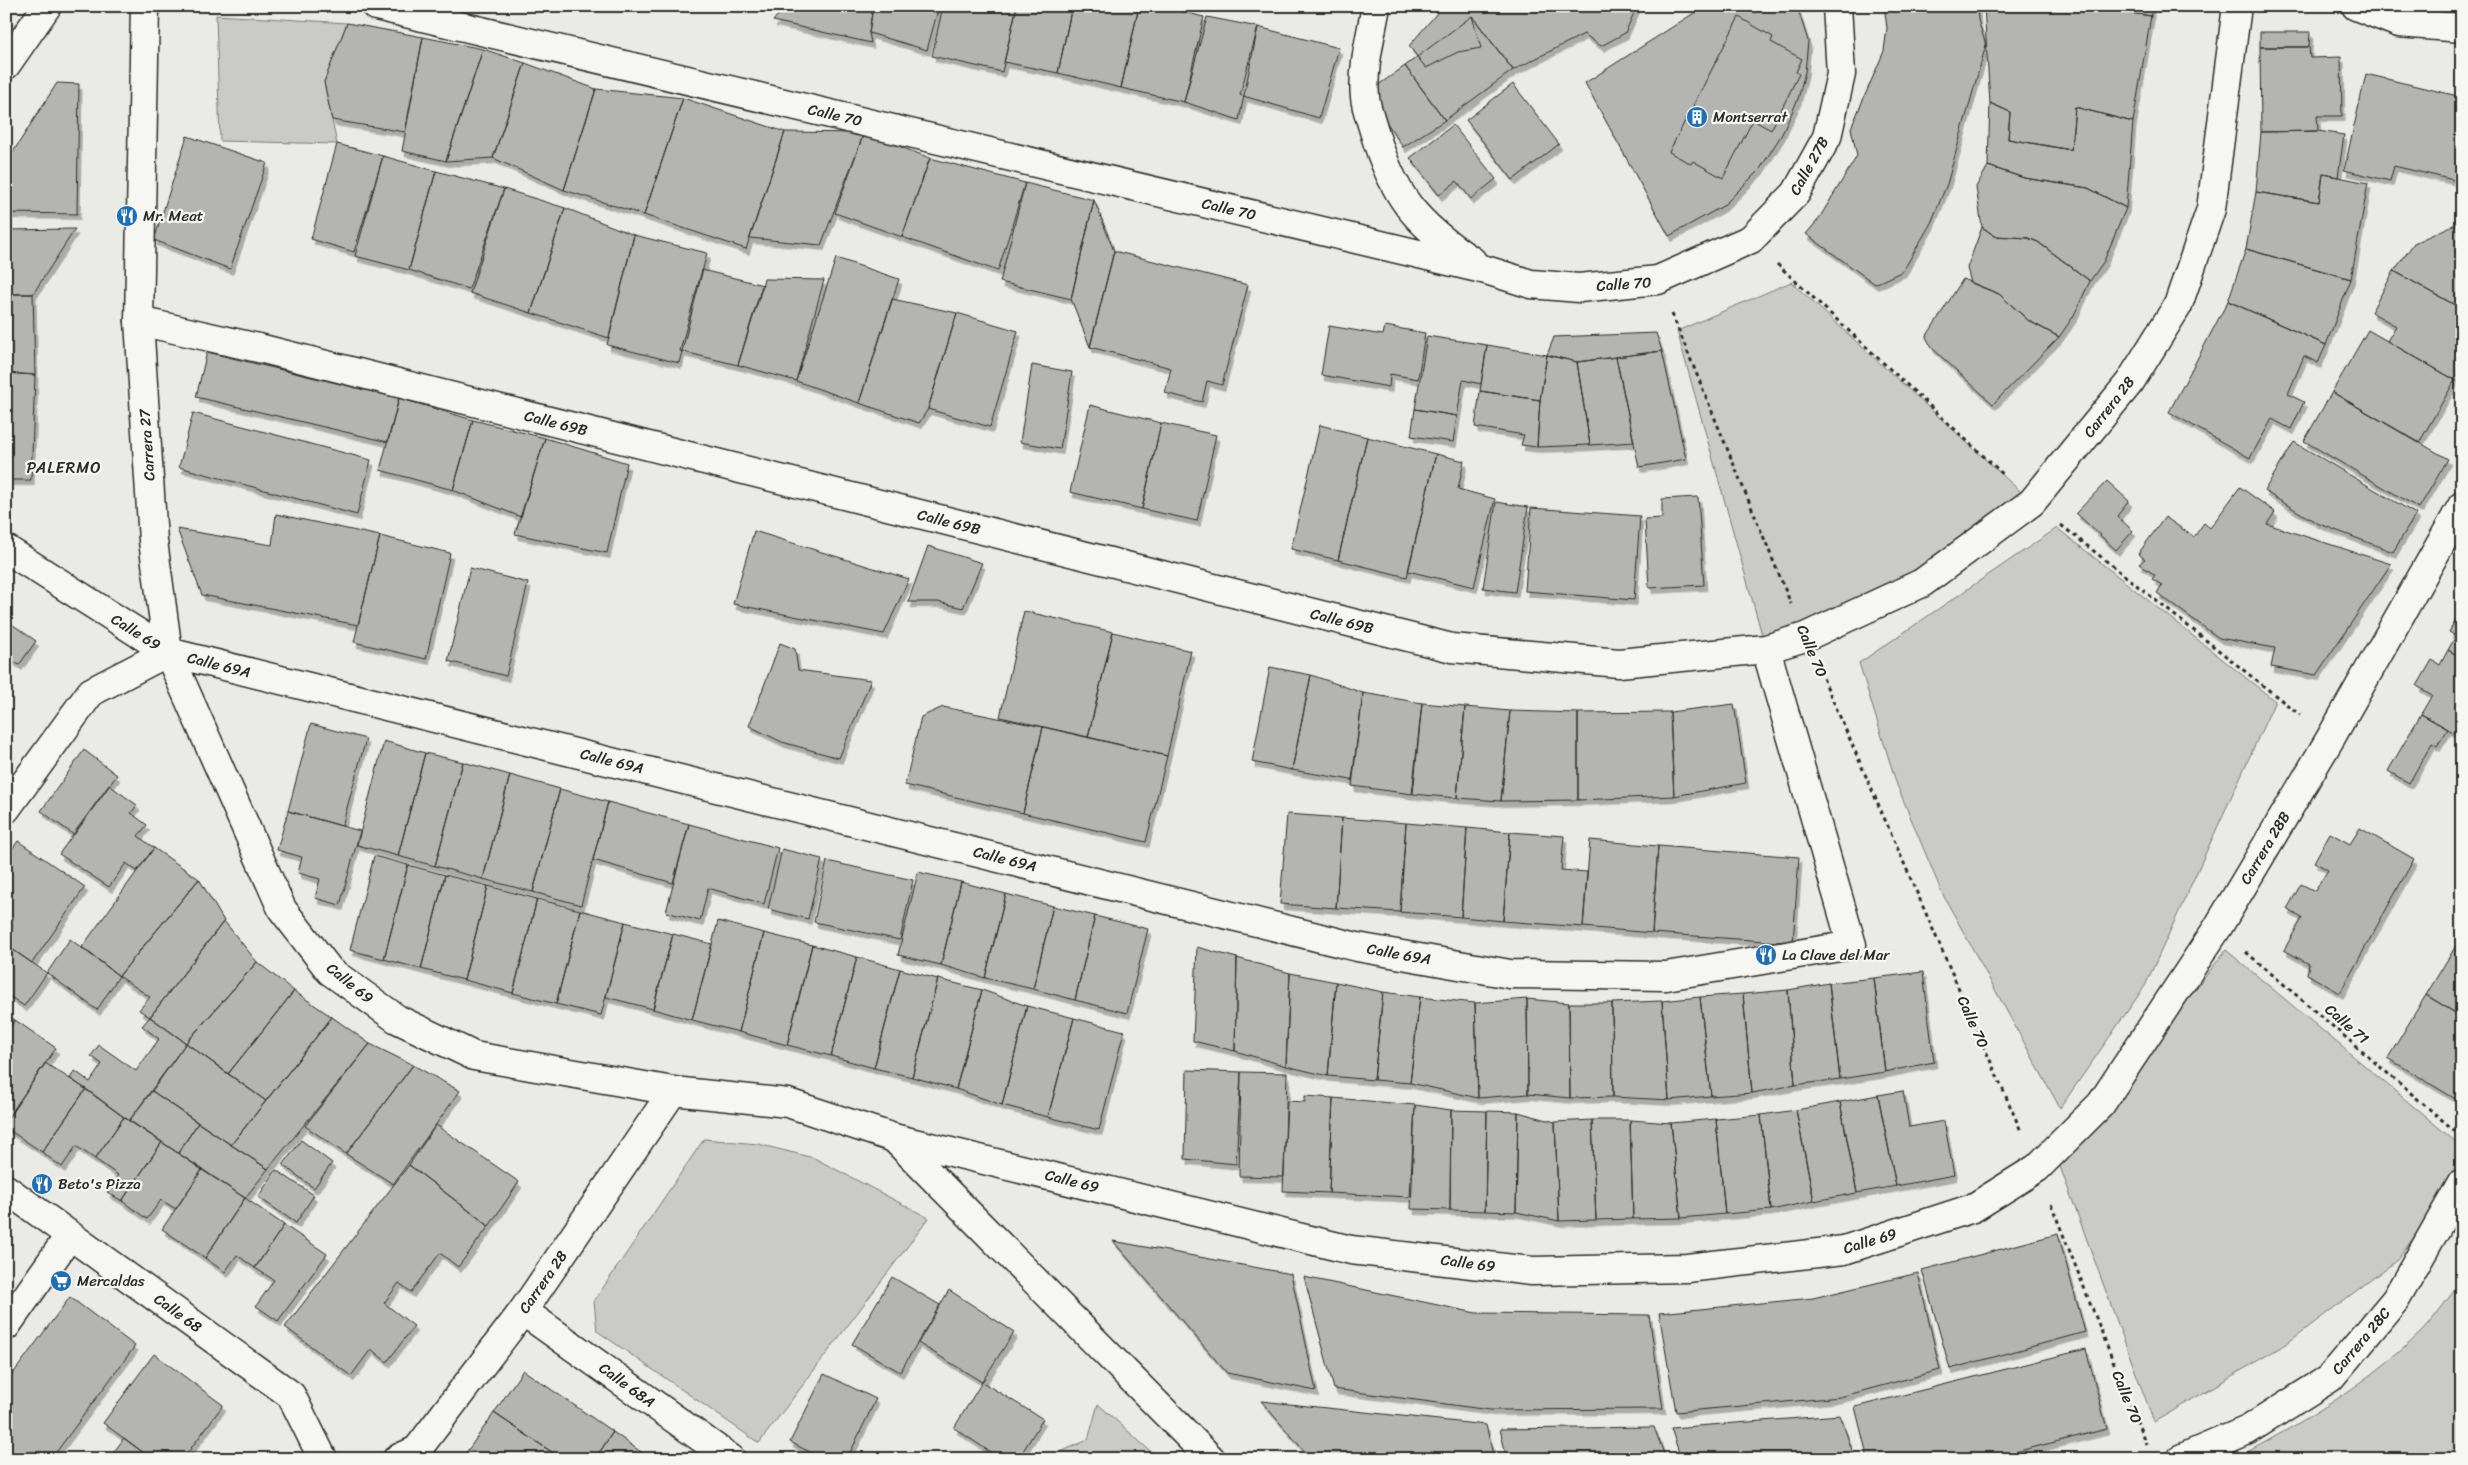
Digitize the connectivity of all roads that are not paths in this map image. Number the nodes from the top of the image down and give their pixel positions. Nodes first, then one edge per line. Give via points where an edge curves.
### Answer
1 (48, 6) edge
2 (145, 6) edge
3 (376, 6) edge
4 (1376, 6) edge
5 (1837, 6) edge
6 (2237, 6) edge
7 (2356, 6) edge
8 (2462, 28) edge
9 (6, 66) edge
10 (1486, 270) junction
11 (1658, 280) joint
12 (139, 321) junction
13 (2462, 506) edge
14 (6, 549) edge
15 (1766, 649) junction
16 (168, 652) junction
17 (6, 809) edge
18 (673, 1091) junction
19 (894, 1138) junction
20 (2037, 1168) joint
21 (2462, 1183) edge
22 (6, 1188) edge
23 (70, 1235) junction
24 (524, 1311) junction
25 (6, 1326) edge
26 (324, 1459) edge
27 (397, 1459) edge
28 (731, 1459) edge
29 (1211, 1459) edge
30 (2180, 1459) edge

1 - 9 street
2 - 12 street, Carrera 27
3 - 10 street, Calle 70
4 - 10 street via 1365,98 1382,159 1406,205 1442,241
5 - 11 street, Calle 27B via 1842,74 1827,137 1796,194 1750,239
6 - 15 street, Carrera 28 via 2211,210 2178,305 2130,382 2032,502 1922,583 1805,637
7 - 8 street via 2399,23
10 - 11 street, Calle 70 via 1531,284 1579,288
12 - 15 street, Calle 69B via 263,349 1452,648 1619,663
12 - 16 street, Carrera 27 via 153,541
13 - 20 street, Carrera 28B via 2218,928 2101,1104
14 - 16 street, Calle 69
15 - 16 street, Calle 69A via 1852,945 1666,976 1510,974 1357,947
16 - 17 street via 91,692
16 - 18 street, Calle 69 via 282,908 330,970 397,1019 474,1056
18 - 19 street, Calle 69 via 788,1103
18 - 24 street, Carrera 28
19 - 20 street, Calle 69 via 1351,1250 1532,1271 1687,1268 1844,1250 1973,1208
19 - 29 street, Calle 69
21 - 30 street, Carrera 28C via 2396,1299 2330,1378 2248,1430
22 - 23 street, Calle 68
23 - 25 street
23 - 26 street, Calle 68 via 291,1395
24 - 27 street, Carrera 28 via 416,1450
24 - 28 street, Calle 68A

